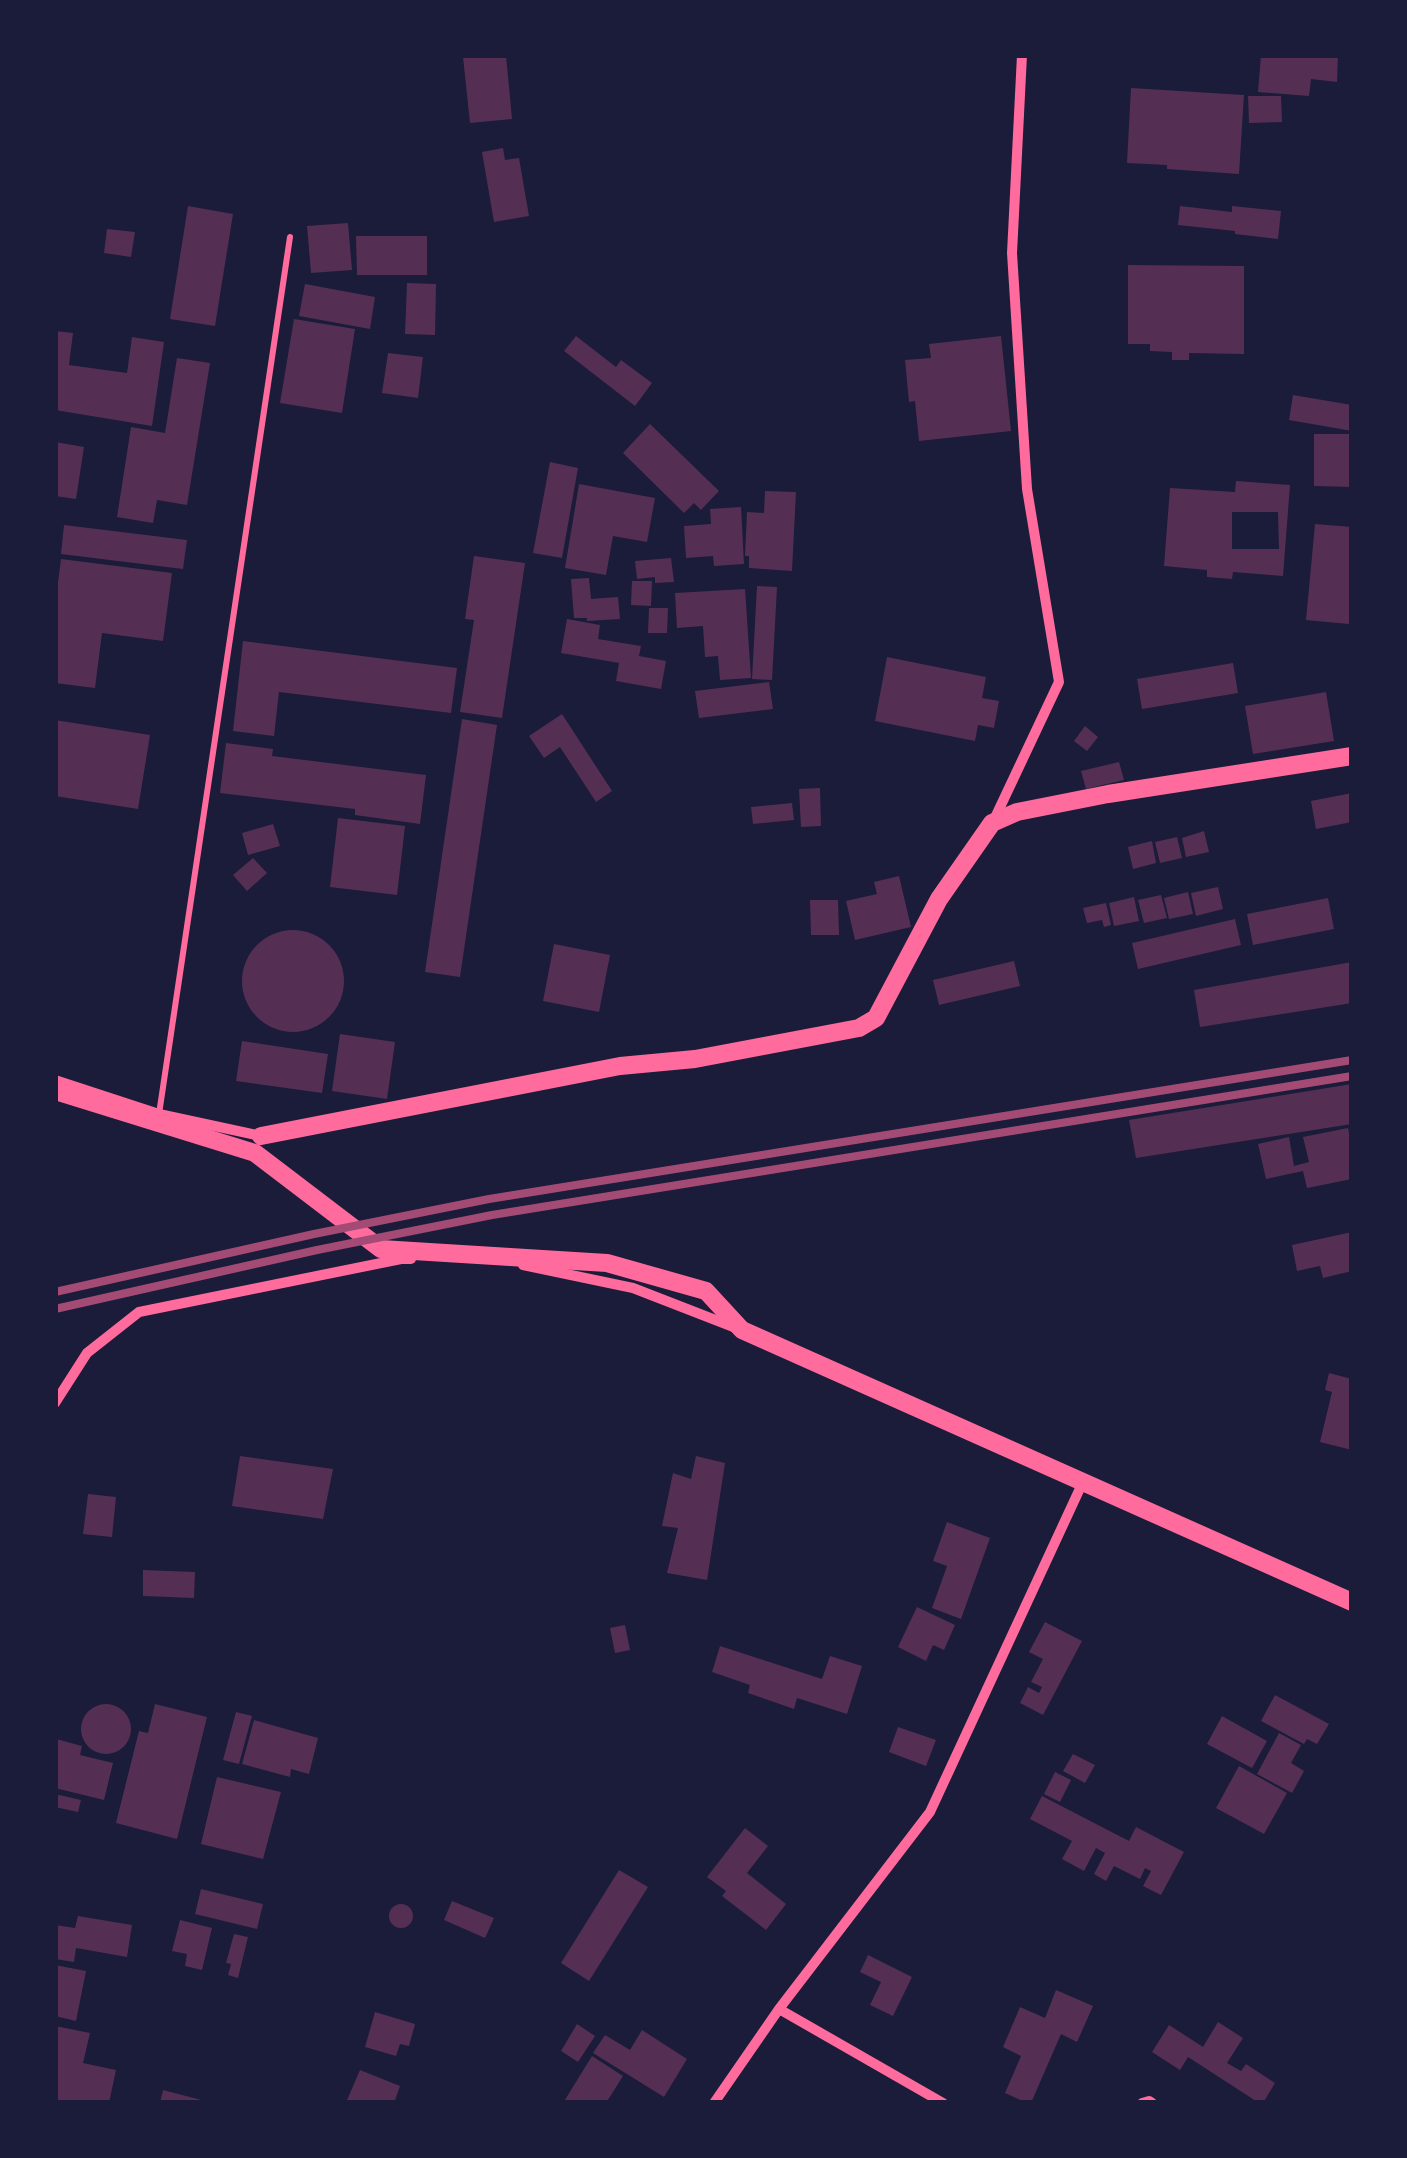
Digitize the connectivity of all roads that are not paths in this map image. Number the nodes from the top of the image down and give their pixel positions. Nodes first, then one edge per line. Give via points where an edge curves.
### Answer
1 (1022, 55) edge
2 (290, 237) dead end
3 (1352, 756) edge
4 (992, 823) junction
5 (55, 1080) edge
6 (55, 1091) edge
7 (160, 1114) junction
8 (261, 1136) joint
9 (742, 1330) junction
10 (55, 1403) edge
11 (1082, 1484) junction
12 (1352, 1602) edge
13 (780, 2010) junction
14 (714, 2103) edge
15 (943, 2103) edge
16 (1142, 2103) edge
17 (1152, 2103) edge

1 - 4 street via 1012,253 1027,489 1059,682
2 - 7 lane
3 - 4 street via 1108,794
4 - 8 street via 940,899 876,1018 859,1028 620,1066
5 - 7 street
6 - 9 street via 255,1152 381,1249 607,1264 706,1290
7 - 8 street
9 - 10 street via 632,1288 555,1272 400,1259 139,1312 87,1352
9 - 11 street
11 - 12 street
11 - 13 street via 930,1812
13 - 14 street
13 - 15 street
16 - 17 street

